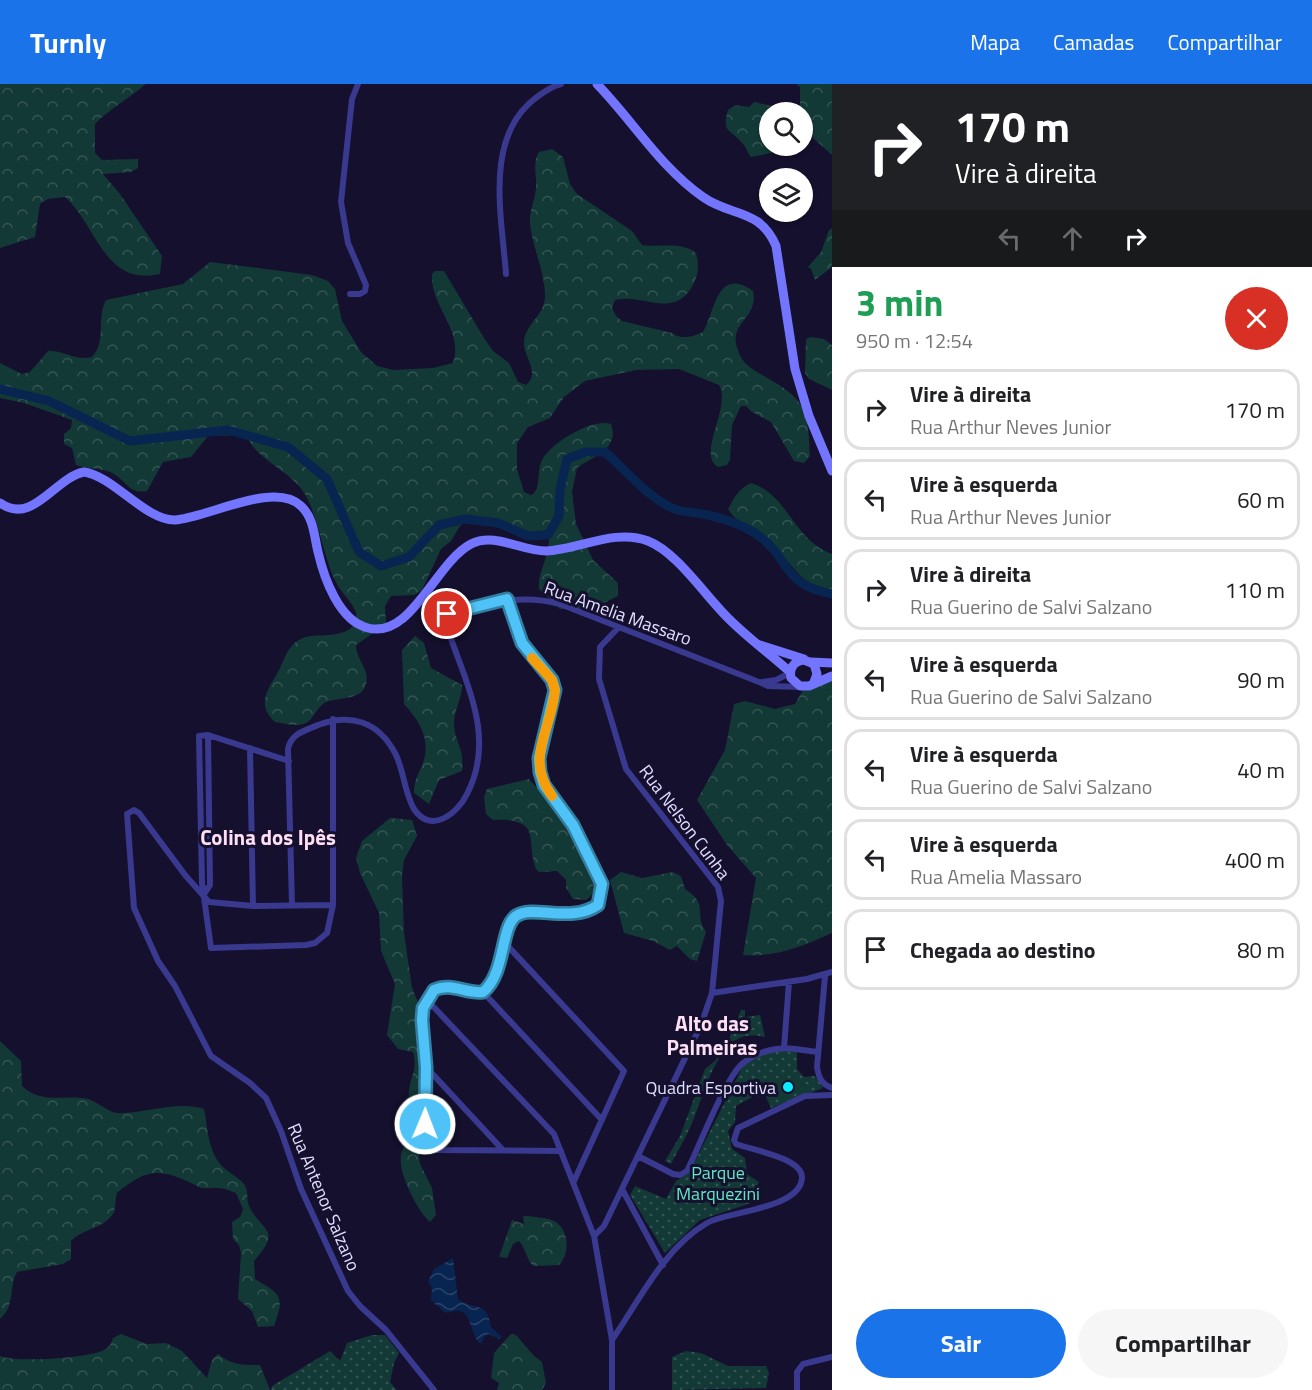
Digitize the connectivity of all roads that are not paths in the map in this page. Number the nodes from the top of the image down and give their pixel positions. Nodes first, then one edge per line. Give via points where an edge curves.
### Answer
1 (358, 84) edge
2 (561, 84) edge
3 (596, 84) edge
4 (506, 274) dead end
5 (350, 294) dead end
6 (832, 471) edge
7 (0, 503) edge
8 (507, 599) junction
9 (618, 628) junction
10 (757, 645) junction
11 (809, 661) junction
12 (832, 663) edge
13 (790, 673) junction
14 (832, 676) edge
15 (759, 682) junction
16 (814, 682) junction
17 (802, 687) junction
18 (333, 719) junction
19 (250, 748) junction
20 (289, 761) junction
21 (204, 894) junction
22 (292, 905) junction
23 (333, 905) junction
24 (253, 906) junction
25 (506, 943) junction
26 (829, 974) edge
27 (789, 982) junction
28 (483, 992) junction
29 (712, 993) junction
30 (427, 1000) junction
31 (784, 1048) junction
32 (817, 1052) junction
33 (426, 1067) junction
34 (832, 1088) edge
35 (832, 1095) edge
36 (602, 1120) junction
37 (502, 1149) junction
38 (561, 1150) junction
39 (638, 1156) junction
40 (574, 1181) junction
41 (622, 1189) junction
42 (594, 1236) junction
43 (663, 1265) junction
44 (612, 1340) junction
45 (832, 1357) edge
46 (434, 1390) edge
47 (612, 1390) edge
48 (797, 1390) edge

1 - 5 street via 352,99 341,202 345,236 366,285 360,294
2 - 4 street via 523,107 510,126 503,147
3 - 6 street via 679,178 711,203 743,213 771,233 795,369
7 - 10 street via 8,508 26,509 67,479 84,472 101,478 141,506 174,520 284,497 301,505 311,521 325,580 343,609 364,627 378,630 405,618 446,565 478,542 487,539 531,550 554,550 602,540 646,540 668,555
8 - 9 street, Rua Amelia Massaro via 549,601
8 - 18 street, Rua Amelia Massaro via 447,614 450,634 478,712 478,754 466,796 446,819 432,820 416,811 395,753 387,742 361,721
8 - 25 street via 522,643 552,680 555,690 543,737 540,772 544,785 573,825 602,884 598,905 588,912 517,916
9 - 15 street, Rua Amelia Massaro
9 - 29 street, Rua Nelson Cunha via 600,647 598,679 620,753 634,783 718,887 721,901
10 - 11 street
10 - 13 street
11 - 12 street
11 - 13 street via 798,661
11 - 16 street via 817,670
13 - 15 street
13 - 17 street
14 - 16 street
15 - 17 street, Rua Amelia Massaro
16 - 17 street
18 - 20 street via 295,735 290,741
18 - 23 street
19 - 20 street
19 - 21 street via 208,735 210,885
19 - 24 street
20 - 22 street
21 - 23 street via 208,945 212,949 315,944 327,933
21 - 24 street via 214,904
21 - 46 street, Rua Antenor Salzano via 139,813 129,811 134,908 145,937 207,1049 266,1098 301,1189 348,1291 386,1330
22 - 23 street
22 - 24 street
25 - 28 street via 498,973
25 - 36 street via 621,1065 622,1077
26 - 27 street
26 - 32 street
27 - 29 street
27 - 31 street
28 - 30 street via 443,986
28 - 36 street
29 - 39 street via 702,1025
30 - 33 street via 422,1020
30 - 38 street via 547,1124
31 - 32 street
31 - 39 street via 756,1054 741,1064 687,1171 673,1174
32 - 34 street via 819,1078
33 - 37 street
33 - 37 street via 425,1143 429,1148
35 - 43 street via 805,1096 738,1128 736,1144 793,1162 802,1177 799,1186 787,1198 708,1223 688,1237
36 - 40 street
37 - 38 street
38 - 40 street
39 - 41 street
40 - 42 street
41 - 42 street via 604,1226
41 - 43 street
42 - 44 street
43 - 44 street
44 - 47 street
45 - 48 street via 803,1364 797,1372

